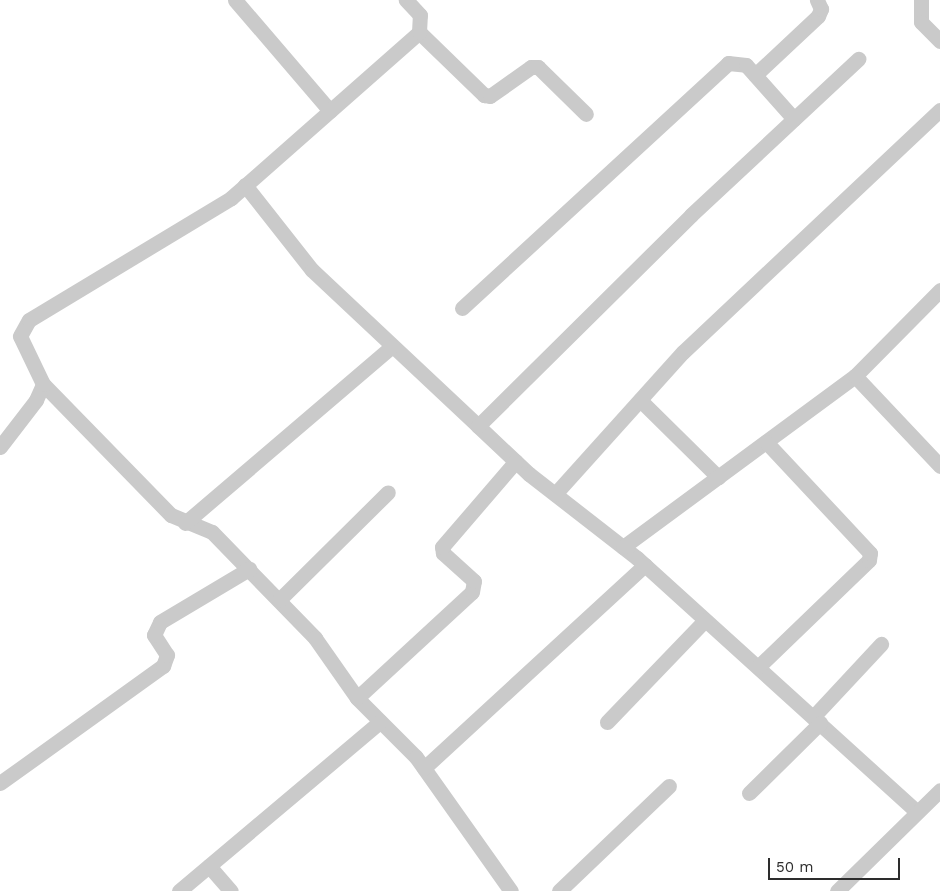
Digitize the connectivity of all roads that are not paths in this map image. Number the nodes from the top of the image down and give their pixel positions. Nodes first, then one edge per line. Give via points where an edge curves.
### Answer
1 (235, 0) edge
2 (406, 0) edge
3 (817, 0) edge
4 (921, 0) edge
5 (419, 32) junction
6 (940, 42) edge
7 (858, 58) dead end
8 (755, 75) junction
9 (940, 110) edge
10 (330, 111) junction
11 (586, 114) dead end
12 (794, 119) junction
13 (245, 185) junction
14 (940, 290) edge
15 (462, 308) dead end
16 (392, 346) junction
17 (855, 376) junction
18 (43, 384) junction
19 (640, 400) junction
20 (478, 426) junction
21 (766, 442) junction
22 (0, 447) edge
23 (516, 461) junction
24 (940, 466) edge
25 (718, 477) junction
26 (388, 492) dead end
27 (556, 494) junction
28 (185, 522) junction
29 (623, 547) junction
30 (645, 565) junction
31 (249, 569) junction
32 (279, 600) junction
33 (705, 620) junction
34 (881, 644) dead end
35 (758, 667) junction
36 (357, 698) junction
37 (816, 720) junction
38 (380, 722) junction
39 (607, 722) dead end
40 (424, 768) junction
41 (0, 783) edge
42 (669, 786) dead end
43 (940, 790) edge
44 (749, 793) dead end
45 (917, 812) junction
46 (210, 866) junction
47 (179, 891) edge
48 (231, 891) edge
49 (511, 891) edge
50 (559, 891) edge
51 (836, 891) edge

1 - 10 street
2 - 5 street via 420,15
3 - 8 street via 821,9 818,16
4 - 6 street via 921,22
5 - 10 street
5 - 11 street via 484,95 490,96 531,67 538,67
7 - 12 street
8 - 12 street
8 - 15 street via 741,62 728,63
9 - 19 street via 683,352
10 - 13 street
12 - 20 street
13 - 16 street via 312,270
13 - 18 street via 212,212 29,320 20,336
14 - 17 street
16 - 20 street
16 - 28 street
17 - 21 street
17 - 24 street
18 - 22 street via 36,400
18 - 28 street via 172,515
19 - 25 street
19 - 27 street
20 - 23 street
21 - 25 street
21 - 35 street via 870,553 869,560
23 - 27 street
23 - 36 street via 442,547 444,553 474,581 472,592
25 - 29 street
26 - 32 street
27 - 29 street
28 - 31 street via 212,532
29 - 30 street
30 - 33 street
30 - 40 street
31 - 32 street
31 - 41 street via 160,622 154,634 167,655 163,666
32 - 36 street via 315,638
33 - 35 street
33 - 39 street
34 - 37 street
35 - 37 street
36 - 38 street
37 - 44 street
37 - 45 street
38 - 40 street
38 - 46 street
40 - 49 street
42 - 50 street
43 - 45 street
45 - 51 street
46 - 47 street
46 - 48 street

